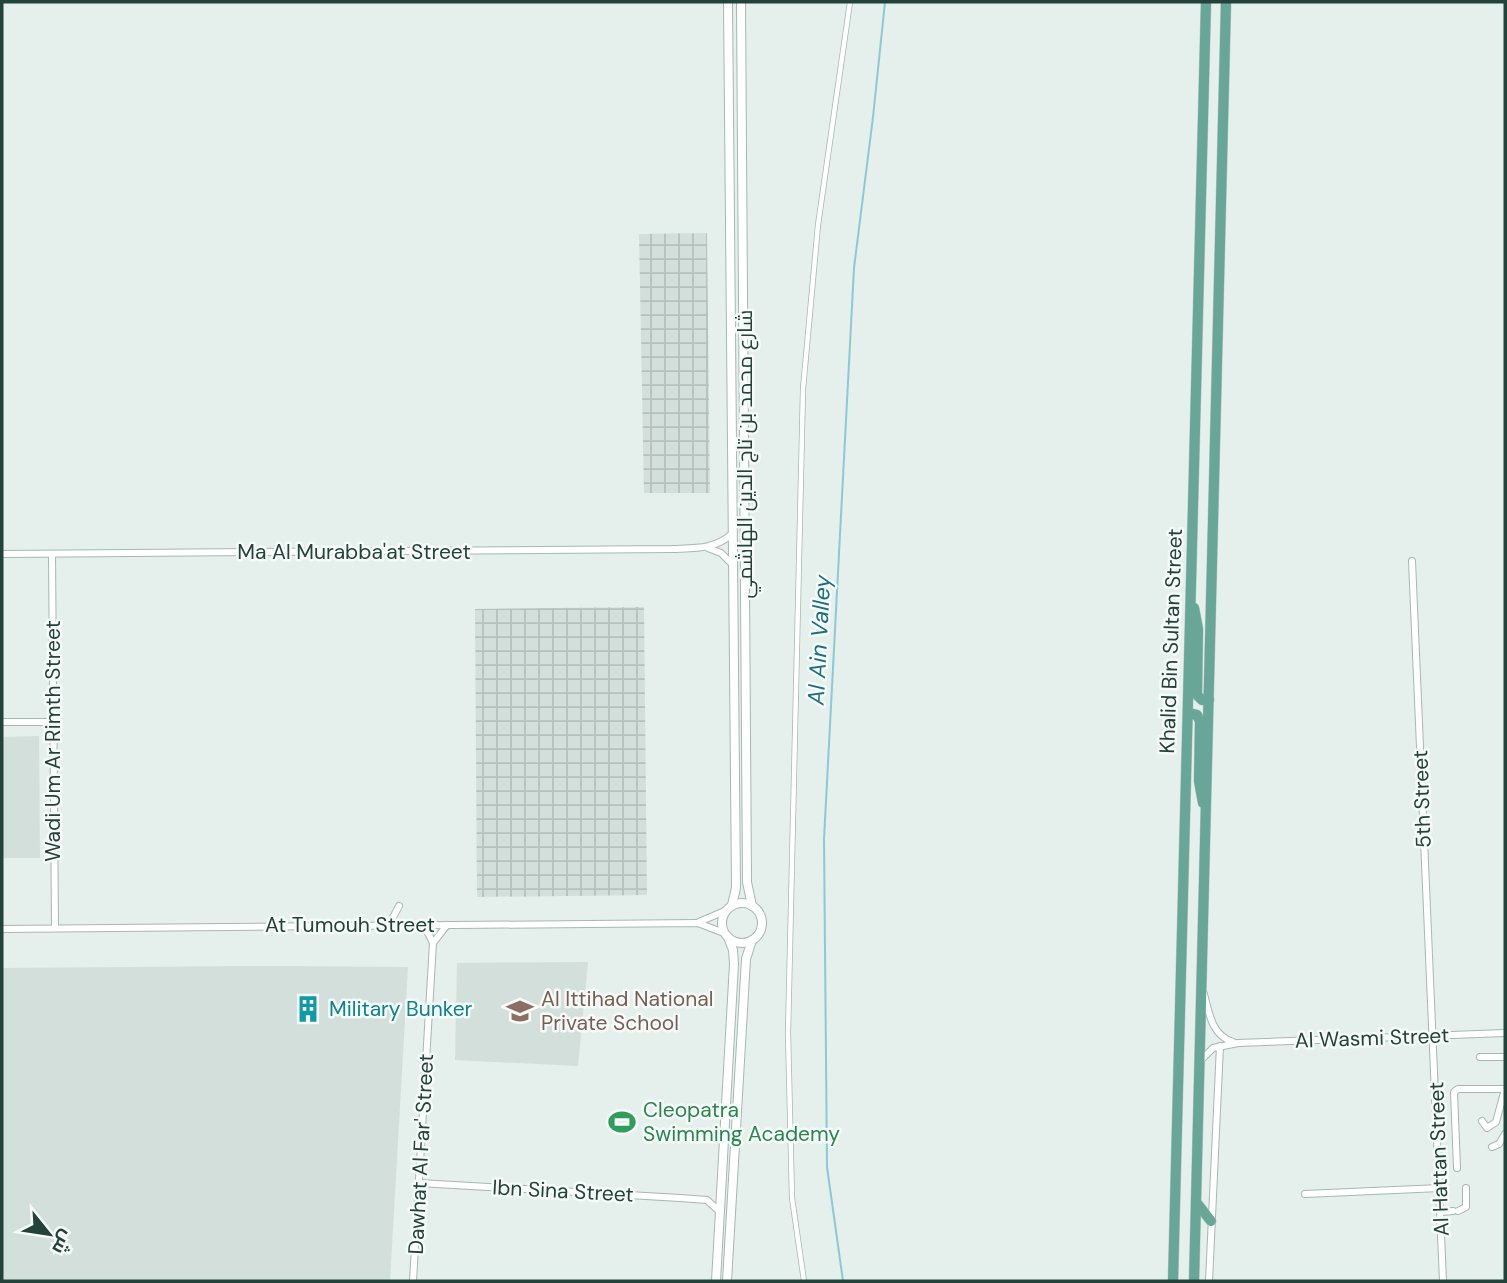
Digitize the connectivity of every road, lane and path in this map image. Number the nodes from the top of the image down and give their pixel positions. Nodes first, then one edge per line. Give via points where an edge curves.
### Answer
1 (728, 2) edge
2 (739, 2) edge
3 (849, 2) edge
4 (1206, 2) edge
5 (1226, 2) edge
6 (733, 533) junction
7 (706, 548) junction
8 (2, 554) edge
9 (52, 554) junction
10 (1412, 561) dead end
11 (733, 565) junction
12 (1191, 601) junction
13 (1209, 700) junction
14 (1188, 713) junction
15 (2, 722) edge
16 (53, 722) junction
17 (1207, 813) junction
18 (752, 905) junction
19 (399, 906) dead end
20 (729, 908) junction
21 (698, 923) junction
22 (390, 925) junction
23 (424, 925) junction
24 (447, 925) junction
25 (55, 928) junction
26 (2, 929) edge
27 (726, 935) junction
28 (752, 940) junction
29 (433, 943) junction
30 (1202, 986) junction
31 (1505, 1033) edge
32 (1434, 1036) junction
33 (1238, 1043) junction
34 (1220, 1046) junction
35 (1480, 1057) dead end
36 (1505, 1057) edge
37 (1200, 1062) junction
38 (1503, 1115) edge
39 (1482, 1121) dead end
40 (1505, 1134) edge
41 (1492, 1147) dead end
42 (1457, 1168) dead end
43 (419, 1183) junction
44 (1440, 1188) junction
45 (1466, 1188) dead end
46 (721, 1189) junction
47 (1305, 1194) dead end
48 (707, 1200) junction
49 (1196, 1201) junction
50 (720, 1212) junction
51 (1441, 1212) junction
52 (1211, 1220) junction
53 (413, 1281) edge
54 (716, 1281) edge
55 (727, 1281) edge
56 (804, 1281) edge
57 (1173, 1281) edge
58 (1194, 1281) edge
59 (1209, 1281) edge
60 (1443, 1281) edge

1 - 6 street, شارع محمد بن تاج الدين الهاشمي
2 - 18 street, شارع محمد بن تاج الدين الهاشمي via 747,887
3 - 56 street via 818,225 803,389 788,1032 792,1198
4 - 12 main road, Khalid Bin Sultan Street
5 - 13 main road, Khalid Bin Sultan Street
6 - 7 street, Ma Al Murabba'at Street
6 - 11 street, شارع محمد بن تاج الدين الهاشمي
7 - 9 street, Ma Al Murabba'at Street
7 - 11 street via 722,553
8 - 9 street, Ma Al Murabba'at Street
9 - 16 street, Wadi Um Ar Rimth Street
10 - 32 street, 5th Street
11 - 20 street, شارع محمد بن تاج الدين الهاشمي via 736,888
12 - 13 main road via 1198,629 1197,695
12 - 14 main road, Khalid Bin Sultan Street
13 - 17 main road, Khalid Bin Sultan Street
14 - 17 main road via 1197,715 1199,721 1199,780
14 - 57 main road, Khalid Bin Sultan Street
15 - 16 street
16 - 25 street, Wadi Um Ar Rimth Street
17 - 30 main road, Khalid Bin Sultan Street
18 - 20 street
18 - 28 street via 762,925
19 - 22 street
20 - 21 street, At Tumouh Street
20 - 27 street via 722,921
21 - 24 street, At Tumouh Street
21 - 27 street, At Tumouh Street
22 - 23 street, At Tumouh Street
22 - 25 street, At Tumouh Street
23 - 24 street, At Tumouh Street
23 - 29 street, Dawhat Al Far' Street
24 - 29 street
25 - 26 street, At Tumouh Street
27 - 28 street via 742,943
27 - 46 street via 734,964
28 - 55 street via 746,966
29 - 43 street, Dawhat Al Far' Street
30 - 33 street via 1219,1035
30 - 37 main road, Khalid Bin Sultan Street
31 - 32 street, Al Wasmi Street
32 - 33 street, Al Wasmi Street
32 - 44 street, Al Hattan Street
33 - 34 street, Al Wasmi Street
34 - 37 street, Al Wasmi Street
34 - 52 street
35 - 36 street
37 - 49 main road, Khalid Bin Sultan Street
38 - 39 street via 1490,1127
38 - 42 street via 1505,1089 1454,1092
40 - 41 street
43 - 48 street, Ibn Sina Street
43 - 53 street, Dawhat Al Far' Street
44 - 47 street
44 - 51 street, Al Hattan Street
45 - 51 street via 1466,1207
46 - 48 street
46 - 50 street
48 - 50 street
49 - 52 main road
49 - 58 main road, Khalid Bin Sultan Street
50 - 54 street
51 - 60 street, Al Hattan Street
52 - 59 street

